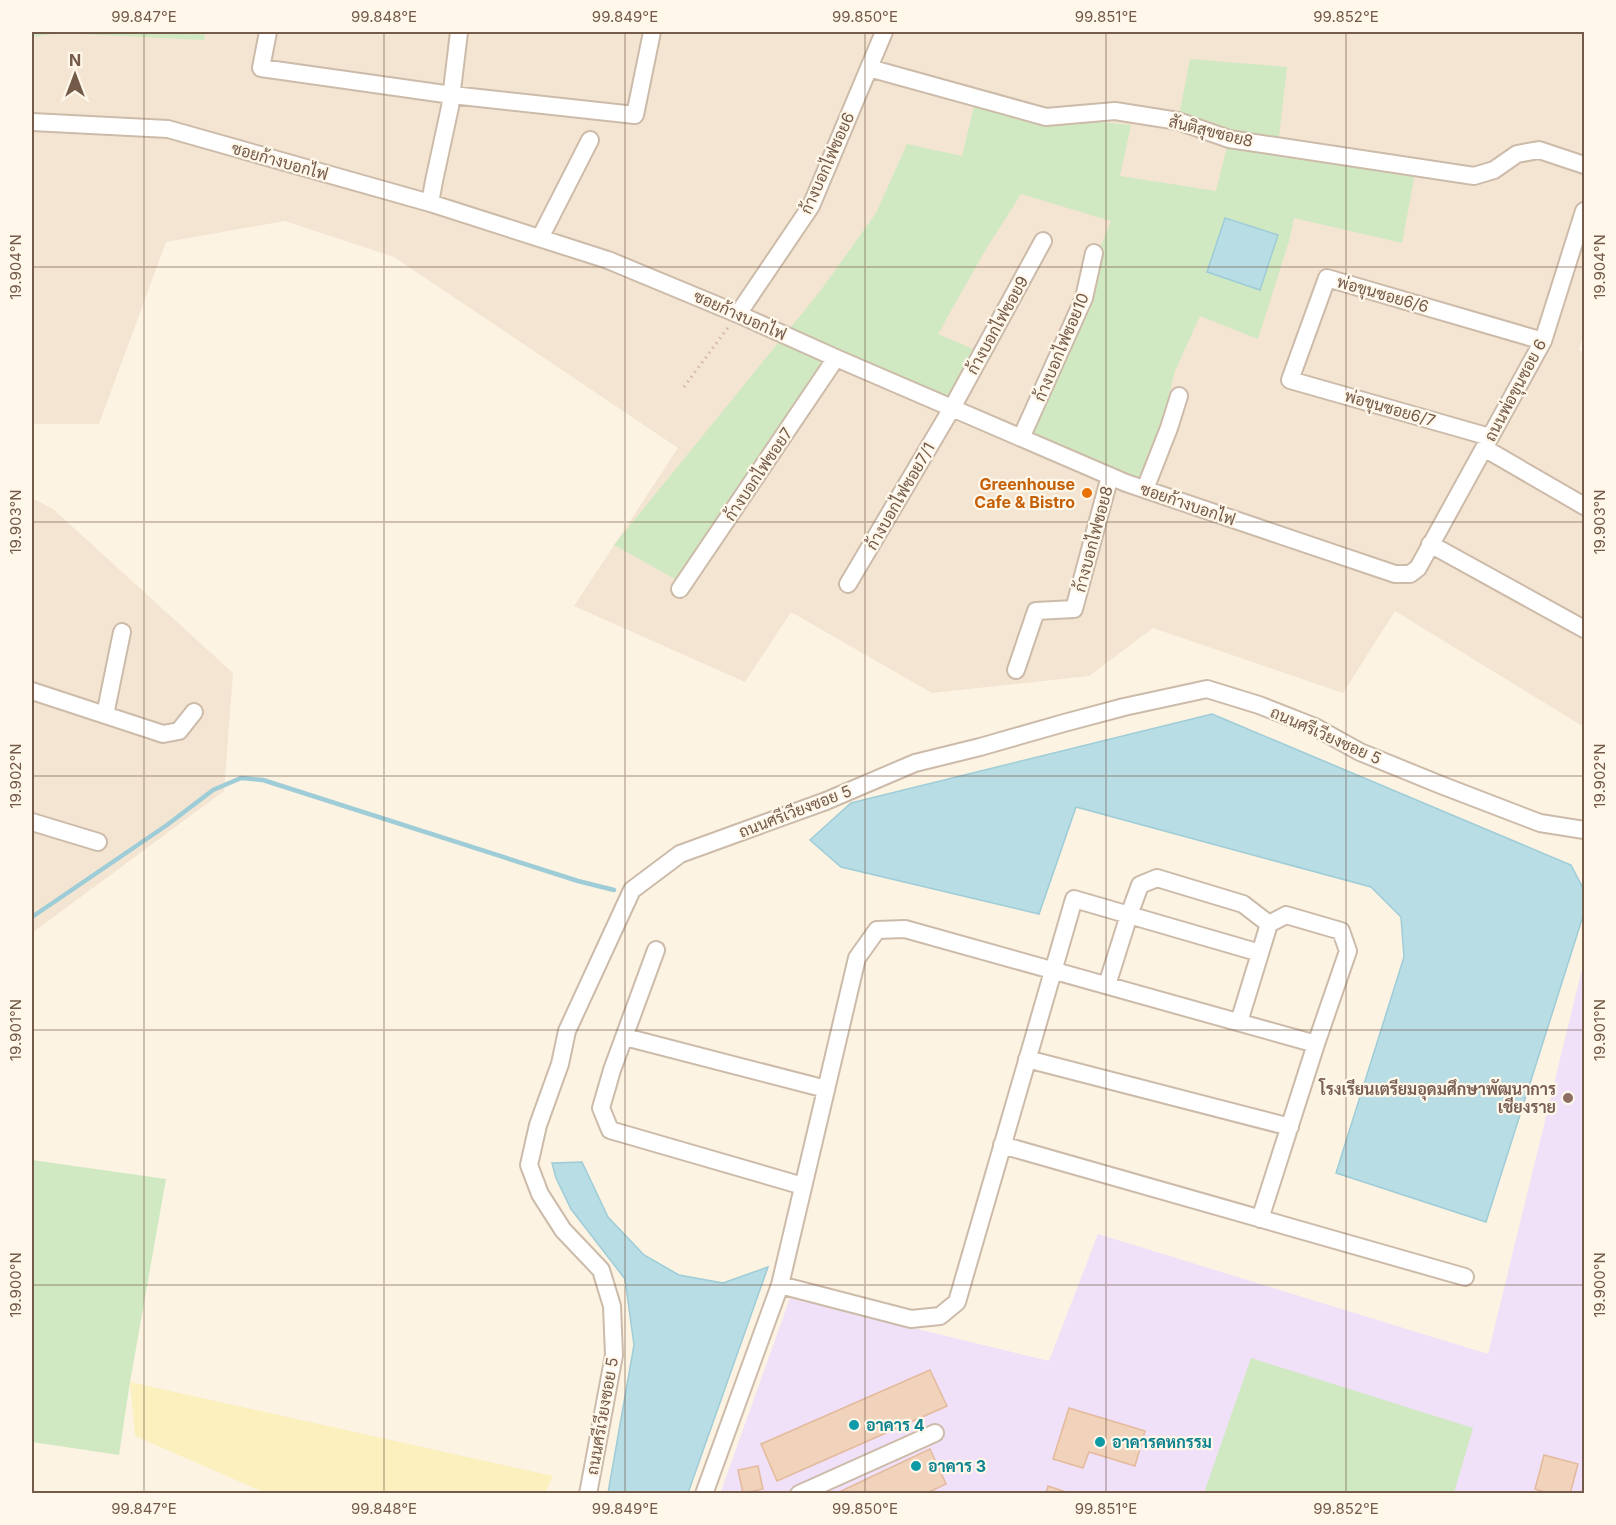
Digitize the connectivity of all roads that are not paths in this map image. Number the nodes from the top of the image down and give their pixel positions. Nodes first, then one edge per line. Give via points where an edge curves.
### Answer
1 (268, 32) edge
2 (459, 32) edge
3 (652, 32) edge
4 (885, 32) edge
5 (869, 68) junction
6 (452, 95) junction
7 (32, 122) edge
8 (590, 140) dead end
9 (1584, 165) edge
10 (430, 203) junction
11 (1584, 211) edge
12 (540, 238) junction
13 (1043, 241) dead end
14 (1094, 253) dead end
15 (738, 314) junction
16 (1544, 341) junction
17 (836, 358) junction
18 (1290, 380) joint
19 (1179, 396) dead end
20 (952, 408) junction
21 (1021, 438) junction
22 (1487, 442) junction
23 (1110, 476) junction
24 (1145, 489) junction
25 (1584, 506) edge
26 (1430, 544) junction
27 (1422, 560) joint
28 (848, 584) dead end
29 (681, 589) dead end
30 (1584, 629) edge
31 (122, 632) dead end
32 (1016, 670) dead end
33 (32, 691) edge
34 (194, 712) dead end
35 (105, 715) junction
36 (32, 822) edge
37 (1584, 830) edge
38 (98, 842) dead end
39 (1129, 915) junction
40 (1269, 924) junction
41 (656, 950) dead end
42 (1260, 953) junction
43 (1052, 970) junction
44 (1107, 985) junction
45 (1239, 1022) junction
46 (625, 1037) junction
47 (1316, 1044) junction
48 (1027, 1059) junction
49 (826, 1089) junction
50 (1290, 1127) junction
51 (1002, 1145) junction
52 (803, 1185) junction
53 (1260, 1219) junction
54 (1465, 1277) dead end
55 (780, 1285) junction
56 (935, 1433) dead end
57 (588, 1494) edge
58 (704, 1494) edge
59 (799, 1494) edge

1 - 6 street via 261,68
2 - 6 street
3 - 6 street via 635,115
4 - 5 street, ก้างบอกไฟซอย6
5 - 9 street, สันติสุขซอย8 via 1046,117 1115,111 1178,121 1229,139 1474,176 1494,170 1517,154 1539,150
5 - 15 street, ก้างบอกไฟซอย6 via 811,206
6 - 10 street
7 - 10 street, ซอยก้างบอกไฟ via 168,129
8 - 12 street
10 - 12 street, ซอยก้างบอกไฟ
11 - 16 street, ถนนพ่อขุนซอย 6
12 - 15 street, ซอยก้างบอกไฟ via 608,260
13 - 20 street, ก้างบอกไฟซอย9
14 - 21 street, ก้างบอกไฟซอย10 via 1084,298
15 - 17 street, ซอยก้างบอกไฟ
16 - 18 street, พ่อขุนซอย6/6 via 1327,278
16 - 22 street, ถนนพ่อขุนซอย 6
17 - 20 street, ซอยก้างบอกไฟ
17 - 29 street, ก้างบอกไฟซอย7
18 - 22 street, พ่อขุนซอย6/7
19 - 24 street
20 - 21 street, ซอยก้างบอกไฟ
20 - 28 street, ก้างบอกไฟซอย7/1
21 - 23 street, ซอยก้างบอกไฟ
22 - 25 street, พ่อขุนซอย6/7
22 - 26 street, ถนนพ่อขุนซอย 6
23 - 24 street, ซอยก้างบอกไฟ
23 - 32 street, ก้างบอกไฟซอย8 via 1074,609 1036,611
24 - 27 street, ซอยก้างบอกไฟ via 1395,574 1410,574
26 - 27 street, ถนนพ่อขุนซอย 6
26 - 30 street
31 - 35 street
33 - 35 street
34 - 35 street via 179,731 164,734
36 - 38 street
37 - 57 street, ถนนศรีเวียงซอย 5 via 1540,823 1360,752 1315,727 1207,689 915,763 826,801 680,854 632,890 567,1031 529,1165 540,1194 563,1230 601,1270 612,1306 614,1355
39 - 40 street via 1140,885 1157,878 1243,904
39 - 42 street
39 - 43 street via 1074,899
39 - 44 street
40 - 42 street
40 - 47 street via 1286,915 1341,932 1348,951
41 - 46 street
42 - 45 street
43 - 44 street
43 - 48 street
43 - 49 street via 905,929 877,930 857,958
44 - 45 street
45 - 47 street
46 - 49 street
46 - 52 street via 601,1108 609,1130
47 - 50 street
48 - 50 street
48 - 51 street
49 - 52 street
50 - 53 street
51 - 53 street
51 - 55 street via 957,1302 940,1316 911,1319
52 - 55 street
53 - 54 street
55 - 58 street
56 - 59 street

